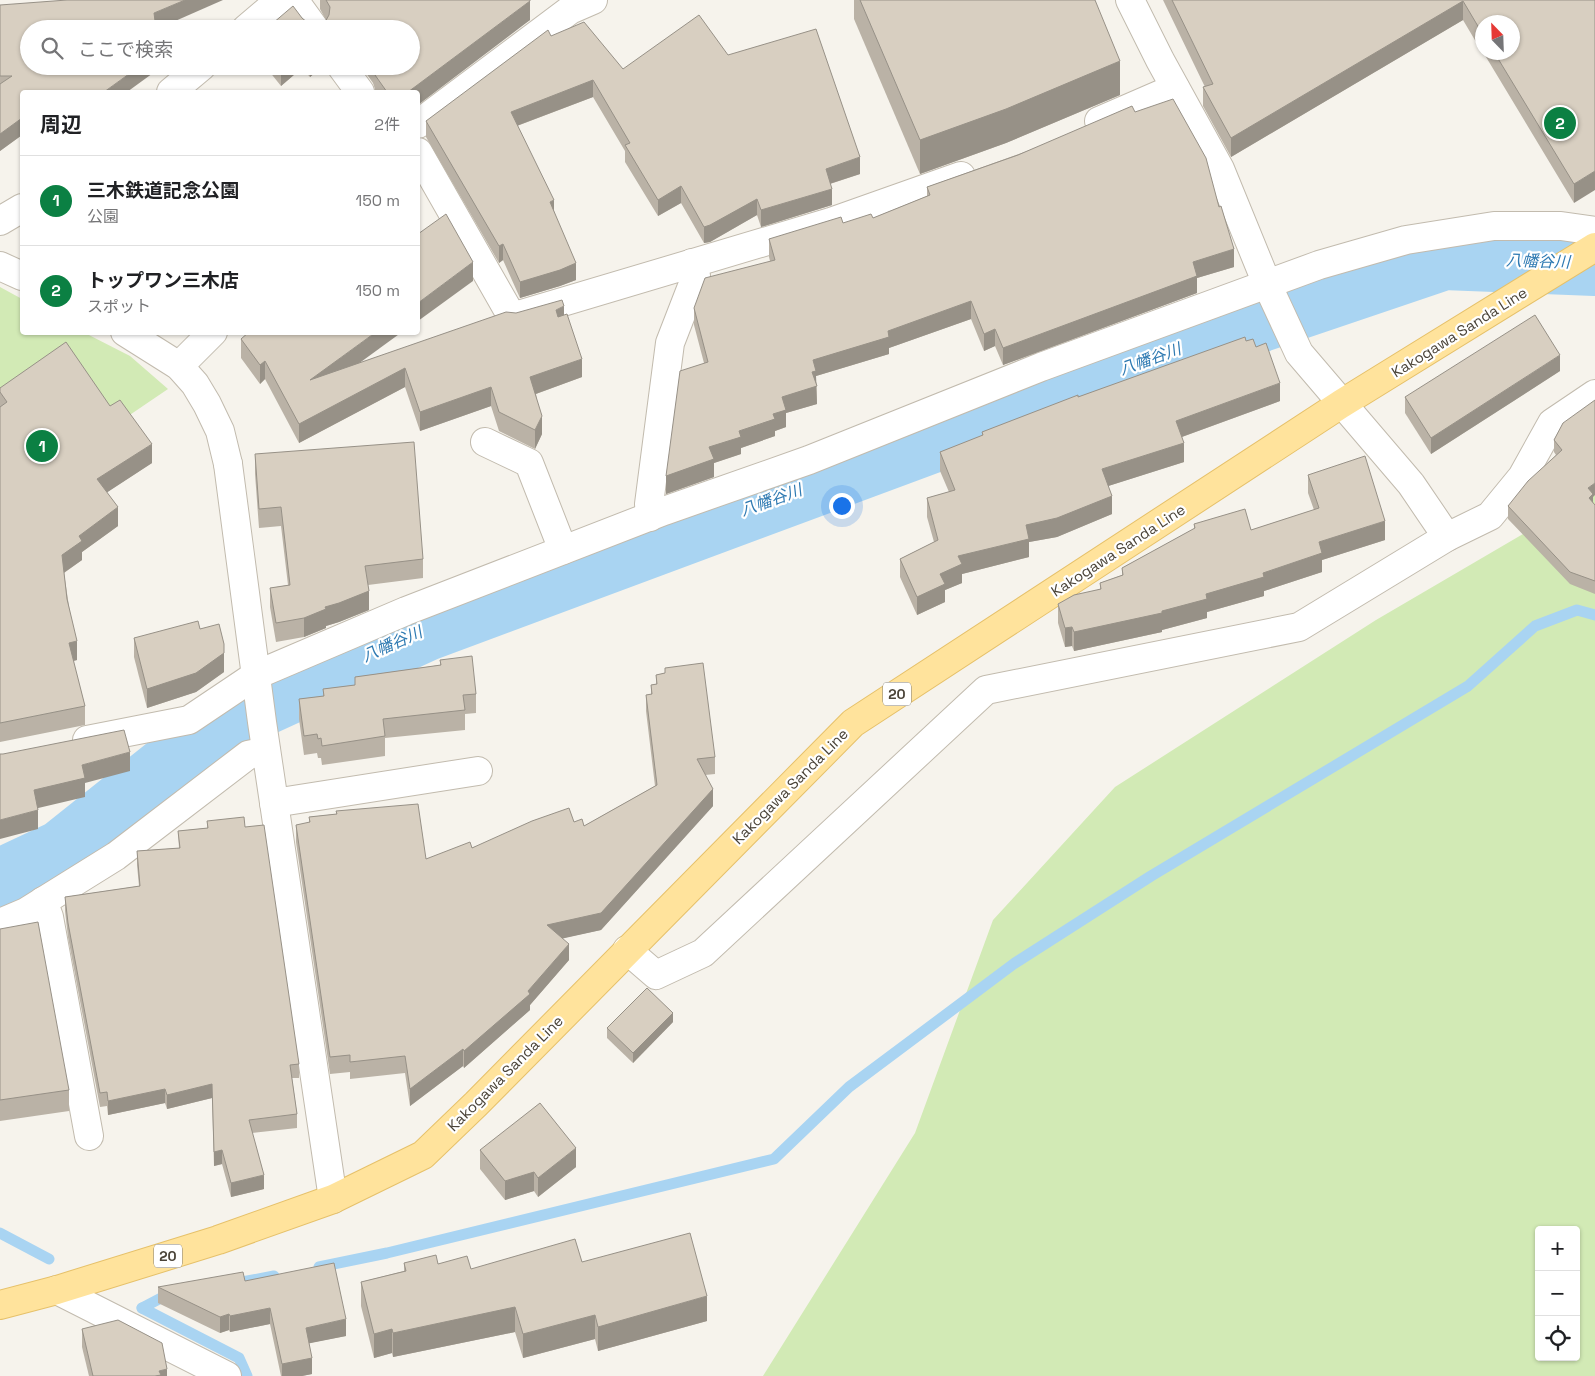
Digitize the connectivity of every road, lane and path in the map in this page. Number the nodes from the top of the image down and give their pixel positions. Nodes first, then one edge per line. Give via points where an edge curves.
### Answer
1 (280, 0) edge
2 (294, 0) edge
3 (593, 0) edge
4 (1130, 0) edge
5 (257, 20) edge
6 (308, 20) edge
7 (191, 75) edge
8 (348, 75) edge
9 (1175, 88) junction
10 (173, 90) edge
11 (359, 90) edge
12 (420, 122) edge
13 (1076, 131) edge
14 (420, 156) edge
15 (985, 167) edge
16 (20, 209) edge
17 (0, 221) edge
18 (1595, 232) edge
19 (1595, 247) edge
20 (692, 263) junction
21 (0, 266) edge
22 (20, 275) edge
23 (1267, 284) junction
24 (130, 335) edge
25 (210, 335) edge
26 (179, 366) junction
27 (1595, 394) edge
28 (1341, 404) junction
29 (485, 442) dead end
30 (650, 516) junction
31 (1447, 536) junction
32 (563, 550) junction
33 (256, 675) junction
34 (66, 745) edge
35 (266, 751) junction
36 (478, 771) dead end
37 (274, 802) junction
38 (43, 901) junction
39 (0, 923) edge
40 (627, 950) junction
41 (89, 1136) dead end
42 (333, 1199) junction
43 (57, 1290) junction
44 (0, 1305) edge
45 (226, 1376) edge

1 - 5 street
2 - 6 street
3 - 12 street via 570,10
4 - 9 street
7 - 10 street
8 - 11 street
9 - 13 street
9 - 23 street via 1220,169
14 - 20 street via 512,317
15 - 20 street via 831,222
16 - 17 street
18 - 23 street via 1561,226 1494,226 1406,240
19 - 28 main road, Kakogawa Sanda Line / 20
20 - 30 street via 696,276 670,343
21 - 22 street
23 - 28 street via 1299,353
23 - 30 street via 1041,367 809,460
24 - 26 street
25 - 26 street
26 - 33 street via 207,404 220,431 228,464
27 - 31 street via 1552,423 1522,478 1490,516
28 - 31 street via 1411,484
28 - 40 main road, Kakogawa Sanda Line / 20 via 853,723
29 - 32 street via 529,462
30 - 32 street
31 - 40 street via 1299,627 986,690 703,953 656,975
32 - 33 street via 406,611
33 - 34 street via 189,720
33 - 35 street
35 - 37 street
35 - 38 street via 248,755 116,856
36 - 37 street
37 - 42 street
38 - 39 street
38 - 41 street via 49,917
40 - 42 main road, Kakogawa Sanda Line / 20 via 423,1155
42 - 43 main road, Kakogawa Sanda Line / 20 via 218,1240
43 - 44 main road, Kakogawa Sanda Line / 20
43 - 45 street

